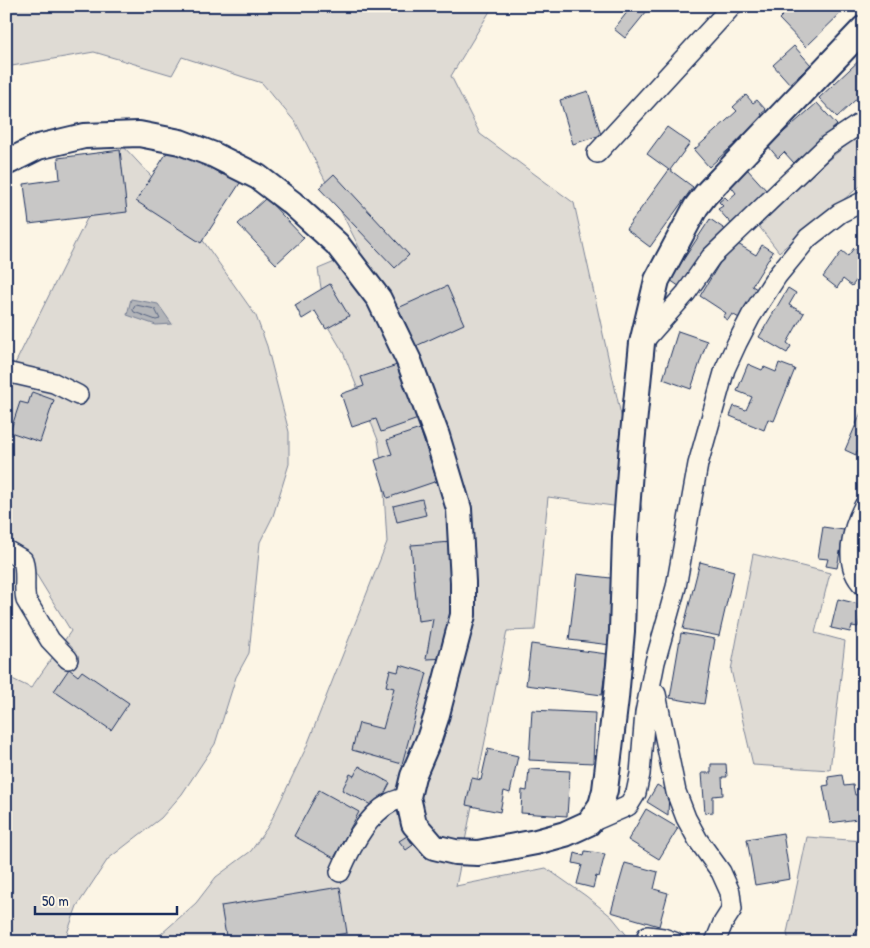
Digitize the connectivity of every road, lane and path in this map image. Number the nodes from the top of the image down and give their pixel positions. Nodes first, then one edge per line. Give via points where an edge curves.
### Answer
1 (732, 6) edge
2 (864, 28) edge
3 (864, 121) edge
4 (597, 153) dead end
5 (6, 163) edge
6 (864, 201) edge
7 (642, 343) junction
8 (6, 372) edge
9 (78, 395) dead end
10 (864, 506) edge
11 (6, 550) edge
12 (864, 586) edge
13 (68, 659) dead end
14 (650, 688) junction
15 (408, 797) junction
16 (589, 823) junction
17 (340, 872) dead end
18 (647, 936) dead end
19 (864, 938) edge
20 (674, 942) edge
21 (715, 942) edge
22 (863, 942) edge

1 - 4 street
2 - 7 street via 696,207 657,280
3 - 7 street via 828,145 711,257 686,293
5 - 15 street via 38,147 84,136 139,134 180,142 214,154 258,177 292,203 337,244 379,298 409,361 437,436 459,510 463,615 429,740 413,776
6 - 14 street via 840,213 808,238 777,276 736,343 725,369 698,464 676,587
7 - 16 street via 616,698 605,790 601,805
8 - 9 street via 54,383
10 - 12 street via 854,527 851,552 852,569
11 - 13 street via 23,560 26,600 50,640
14 - 16 street via 636,793 628,806
14 - 21 street via 656,694 669,766 686,818 730,892 732,909
15 - 16 street via 414,824 434,847 454,852 478,853 536,842
15 - 17 street via 390,803 370,820
18 - 20 street
19 - 22 street

